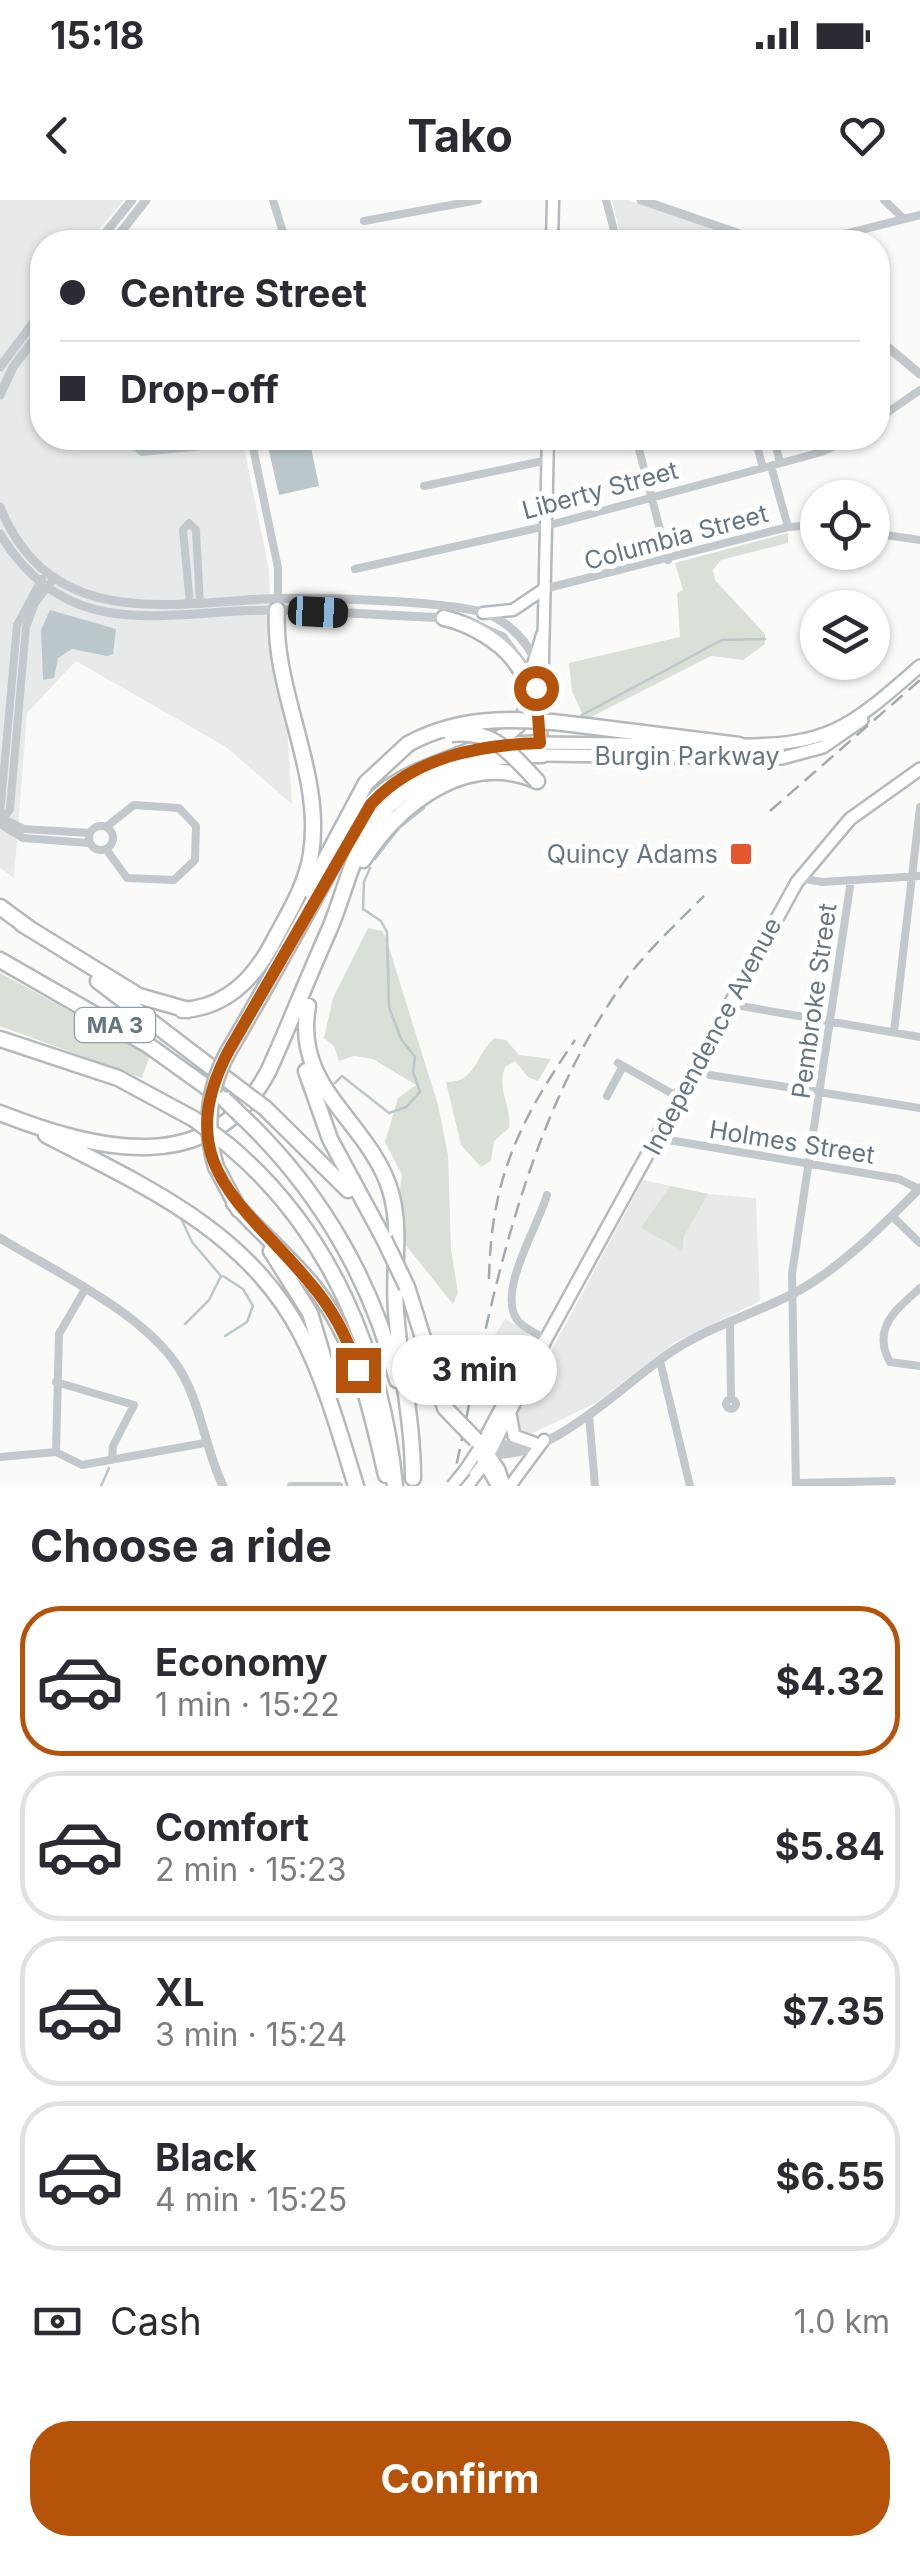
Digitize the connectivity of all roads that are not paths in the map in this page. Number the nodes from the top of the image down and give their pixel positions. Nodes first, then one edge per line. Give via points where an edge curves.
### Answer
1 (132, 200) edge
2 (146, 200) edge
3 (273, 200) edge
4 (478, 200) edge
5 (553, 200) edge
6 (606, 200) edge
7 (641, 200) edge
8 (890, 202) edge
9 (920, 215) edge
10 (904, 218) junction
11 (364, 221) dead end
12 (108, 230) edge
13 (122, 230) edge
14 (282, 230) edge
15 (552, 230) edge
16 (614, 230) edge
17 (729, 230) edge
18 (858, 230) edge
19 (30, 327) edge
20 (30, 346) edge
21 (890, 349) edge
22 (0, 367) edge
23 (920, 374) edge
24 (920, 390) edge
25 (0, 394) edge
26 (890, 411) edge
27 (253, 450) edge
28 (548, 450) edge
29 (639, 450) edge
30 (762, 450) edge
31 (773, 450) edge
32 (827, 450) edge
33 (548, 460) junction
34 (772, 466) junction
35 (424, 486) dead end
36 (651, 497) junction
37 (0, 507) edge
38 (546, 526) junction
39 (800, 527) edge
40 (788, 528) junction
41 (0, 534) edge
42 (890, 536) edge
43 (920, 540) edge
44 (668, 560) junction
45 (355, 568) dead end
46 (52, 575) junction
47 (44, 584) junction
48 (544, 589) junction
49 (195, 604) junction
50 (277, 604) junction
51 (483, 613) junction
52 (444, 618) junction
53 (534, 660) junction
54 (920, 666) edge
55 (875, 705) junction
56 (408, 744) junction
57 (739, 745) junction
58 (541, 749) junction
59 (470, 750) junction
60 (920, 769) edge
61 (920, 807) edge
62 (1, 820) edge
63 (106, 826) junction
64 (378, 827) junction
65 (89, 838) junction
66 (106, 850) junction
67 (916, 876) edge
68 (800, 878) junction
69 (851, 880) junction
70 (0, 907) edge
71 (22, 924) junction
72 (329, 930) junction
73 (286, 932) junction
74 (0, 960) edge
75 (729, 1004) junction
76 (308, 1006) junction
77 (182, 1010) junction
78 (832, 1023) junction
79 (894, 1032) junction
80 (920, 1037) edge
81 (2, 1040) edge
82 (228, 1052) junction
83 (694, 1068) junction
84 (821, 1092) junction
85 (607, 1096) dead end
86 (678, 1098) junction
87 (920, 1108) edge
88 (0, 1114) edge
89 (657, 1138) junction
90 (810, 1164) junction
91 (920, 1189) edge
92 (546, 1194) dead end
93 (234, 1203) junction
94 (892, 1216) junction
95 (0, 1238) edge
96 (384, 1240) junction
97 (920, 1243) edge
98 (920, 1288) edge
99 (84, 1291) junction
100 (792, 1294) junction
101 (730, 1322) junction
102 (546, 1339) junction
103 (660, 1360) junction
104 (920, 1366) edge
105 (56, 1382) junction
106 (731, 1399) dead end
107 (510, 1412) junction
108 (588, 1416) junction
109 (539, 1441) junction
110 (204, 1443) junction
111 (484, 1450) junction
112 (56, 1452) junction
113 (0, 1458) edge
114 (112, 1460) junction
115 (349, 1464) junction
116 (892, 1481) dead end
117 (413, 1482) edge
118 (796, 1485) edge
119 (223, 1486) edge
120 (291, 1486) edge
121 (339, 1486) edge
122 (356, 1486) edge
123 (392, 1486) edge
124 (452, 1486) edge
125 (467, 1486) edge
126 (497, 1486) edge
127 (507, 1486) edge
128 (594, 1486) edge
129 (690, 1486) edge

1 - 12 street
2 - 13 street
3 - 14 street
4 - 11 street
5 - 15 main road
6 - 16 street
7 - 17 street
8 - 10 street
9 - 10 street
10 - 18 street
19 - 22 street
20 - 25 street
21 - 23 street
24 - 26 street
27 - 50 street via 278,568
28 - 33 main road
29 - 36 street
30 - 34 street
31 - 34 street
32 - 34 street, Liberty Street
33 - 35 street
33 - 38 main road
34 - 36 street, Liberty Street
34 - 40 street
36 - 38 street, Liberty Street
36 - 44 street
37 - 46 street via 20,543
38 - 45 street, Liberty Street
38 - 48 main road
39 - 40 street, Columbia Street
40 - 44 street, Columbia Street
41 - 47 street
42 - 43 street
44 - 48 street, Columbia Street
46 - 47 street
46 - 49 street via 116,604
47 - 50 street via 84,607 125,617
47 - 62 street via 17,626
48 - 51 main road via 513,610
48 - 53 main road
49 - 49 street via 196,532 189,523 183,527
49 - 50 street
50 - 51 street
50 - 52 street
50 - 77 highway via 311,810 310,860 252,975 218,1002
51 - 53 street via 511,628
52 - 53 street via 489,628
52 - 59 highway via 494,640 516,664 526,689 526,711 516,730
53 - 58 main road
54 - 55 main road, Burgin Parkway
55 - 57 main road, Burgin Parkway via 804,743
55 - 58 main road, Burgin Parkway via 844,735 792,757
56 - 57 highway, bridge via 480,721 534,719
56 - 64 highway, bridge via 480,734 513,753 537,781 470,776 434,789
56 - 73 highway via 366,783
57 - 58 main road, Burgin Parkway
58 - 59 highway
58 - 64 highway via 448,771 400,795
59 - 82 highway via 413,771 371,804
60 - 68 main road, Independence Avenue via 850,819
61 - 67 street
62 - 65 street via 24,838
63 - 65 street
63 - 66 street via 114,836
63 - 66 street via 134,804 179,808 196,826 196,845 192,866 174,880 127,878
64 - 72 highway
65 - 66 street via 94,849
67 - 69 street
67 - 79 street
68 - 69 street
68 - 75 main road, Independence Avenue
69 - 78 street, Pembroke Street
70 - 71 highway
71 - 77 highway via 139,996
71 - 96 highway, bridge via 265,1108 334,1174
72 - 76 highway
72 - 88 highway via 261,1085 219,1127 179,1144 140,1148
73 - 77 highway via 235,997
73 - 82 highway
74 - 117 highway, MA 3, bridge via 139,1039 224,1100 316,1200 364,1285 397,1376
75 - 78 street
75 - 83 main road, Independence Avenue
76 - 96 highway via 302,1047 310,1088
76 - 117 highway via 306,1044 316,1079 376,1160 396,1210 396,1306
78 - 79 street
78 - 84 street, Pembroke Street
79 - 80 street
81 - 123 highway, MA 3, bridge via 128,1082 194,1119 228,1144 296,1215 341,1288 377,1388
82 - 93 highway, bridge via 208,1112 216,1167
83 - 84 street
83 - 86 main road, Independence Avenue
84 - 87 street
84 - 90 street, Pembroke Street
85 - 86 street via 620,1065
86 - 89 main road, Independence Avenue
88 - 115 highway via 168,1200 241,1253 305,1341
89 - 90 street, Holmes Street
89 - 102 main road, Independence Avenue
90 - 91 street, Holmes Street via 899,1179
90 - 100 street, Pembroke Street
91 - 94 street
92 - 102 street via 511,1301 520,1323
93 - 115 highway via 310,1313
93 - 123 highway via 306,1277 338,1323
94 - 97 street
94 - 100 street
95 - 99 street
96 - 111 highway, bridge via 407,1286 446,1408
98 - 104 street via 884,1329 890,1362
99 - 105 street via 58,1334
99 - 110 street via 140,1326 172,1358 192,1394
100 - 101 street
100 - 118 street, Pembroke Street
101 - 103 street
101 - 106 street
102 - 107 main road, Independence Avenue
102 - 111 main road, Independence Avenue via 521,1370
103 - 108 street
103 - 129 street
105 - 112 street
105 - 114 street via 134,1405
107 - 109 main road via 512,1434
107 - 111 main road, Independence Avenue
108 - 109 street
108 - 128 street
109 - 111 street
109 - 127 main road
110 - 114 street
110 - 119 street
111 - 124 main road, bridge
111 - 125 main road
111 - 126 main road
111 - 127 main road
112 - 113 street
112 - 114 street via 78,1464
115 - 122 highway
116 - 118 street
120 - 121 street

